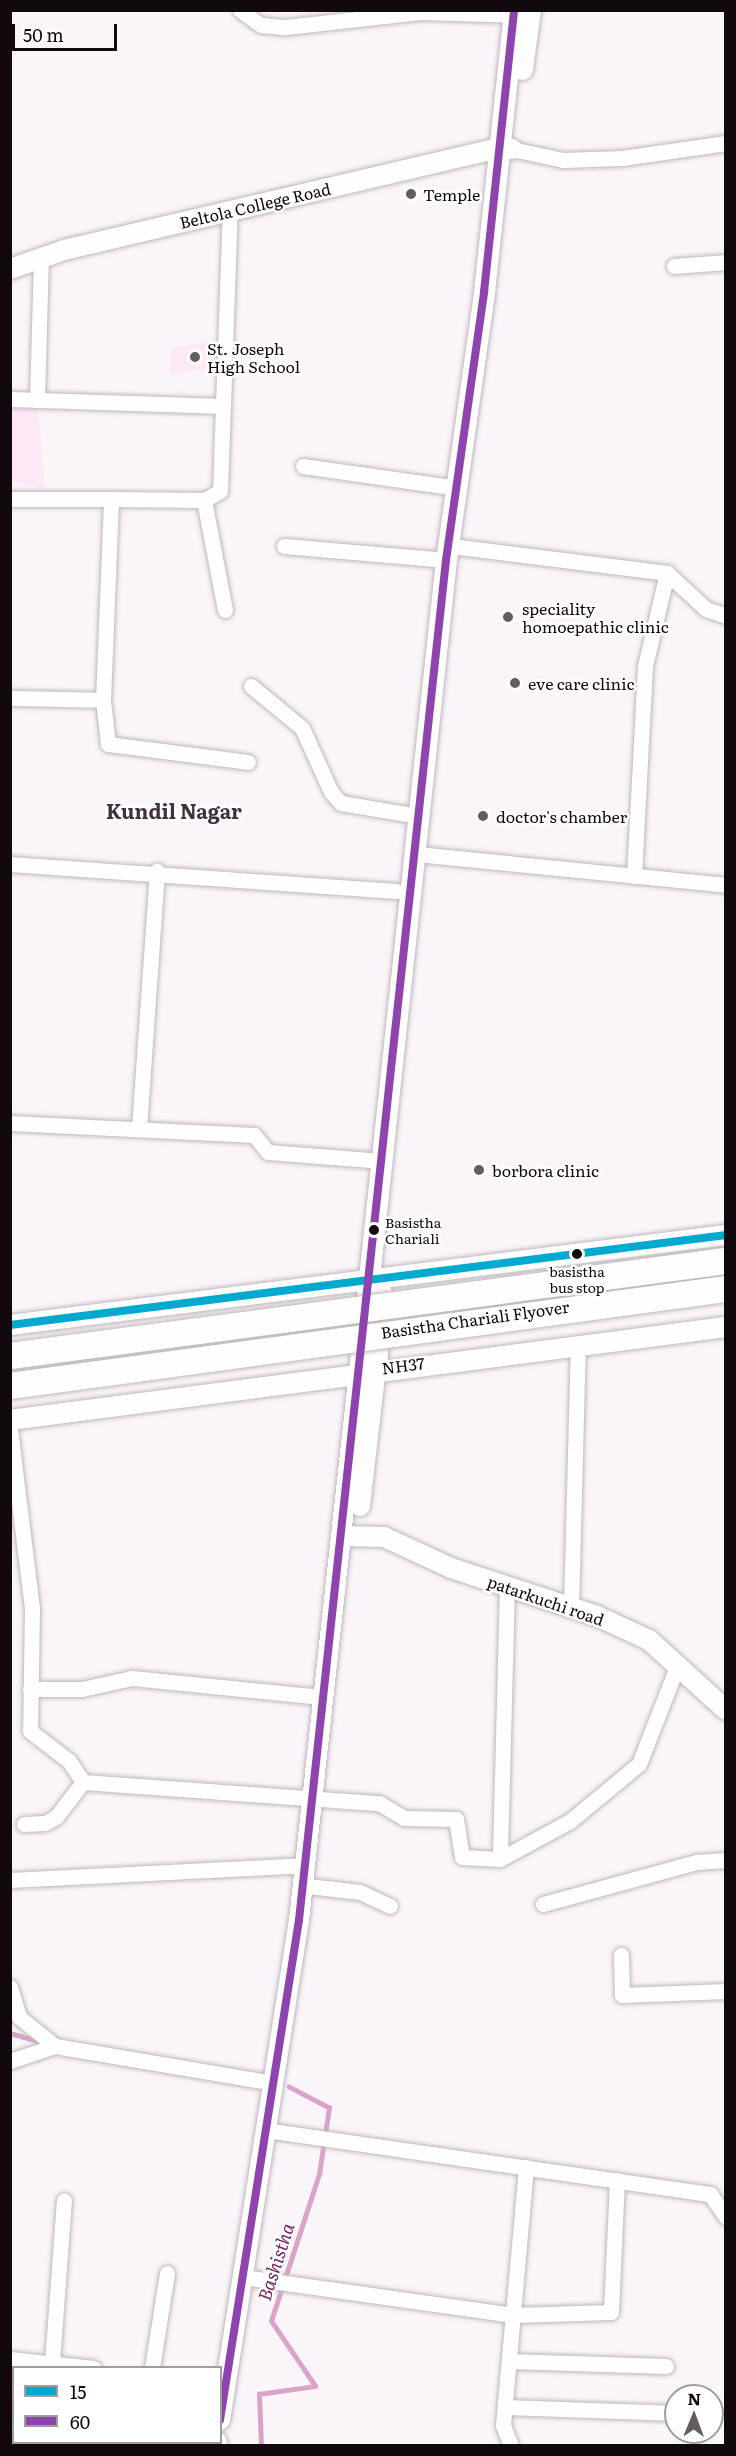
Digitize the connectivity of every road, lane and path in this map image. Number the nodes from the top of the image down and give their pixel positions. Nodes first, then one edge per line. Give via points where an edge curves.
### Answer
1 (240, 10) edge
2 (460, 12) edge
3 (522, 12) edge
4 (726, 143) edge
5 (507, 148) junction
6 (230, 210) junction
7 (41, 258) junction
8 (726, 262) edge
9 (674, 266) dead end
10 (10, 269) edge
11 (10, 399) edge
12 (37, 400) junction
13 (224, 406) junction
14 (303, 466) dead end
15 (456, 488) junction
16 (10, 499) edge
17 (111, 499) junction
18 (204, 500) junction
19 (284, 546) dead end
20 (453, 554) junction
21 (667, 573) junction
22 (225, 610) dead end
23 (726, 616) edge
24 (251, 686) dead end
25 (10, 698) edge
26 (103, 700) junction
27 (248, 762) dead end
28 (419, 816) junction
29 (427, 855) junction
30 (10, 864) edge
31 (156, 872) junction
32 (634, 876) junction
33 (726, 885) edge
34 (396, 891) dead end
35 (10, 1123) edge
36 (139, 1128) junction
37 (383, 1161) junction
38 (726, 1234) edge
39 (726, 1261) edge
40 (375, 1277) junction
41 (726, 1289) edge
42 (10, 1325) edge
43 (726, 1327) edge
44 (578, 1345) junction
45 (10, 1356) edge
46 (368, 1370) junction
47 (10, 1386) edge
48 (10, 1420) edge
49 (10, 1429) edge
50 (350, 1536) junction
51 (507, 1586) junction
52 (571, 1607) junction
53 (678, 1664) junction
54 (30, 1689) junction
55 (324, 1697) junction
56 (726, 1710) edge
57 (83, 1782) junction
58 (317, 1800) junction
59 (24, 1824) dead end
60 (500, 1859) junction
61 (726, 1860) edge
62 (303, 1865) junction
63 (10, 1880) edge
64 (305, 1886) junction
65 (543, 1904) dead end
66 (390, 1906) dead end
67 (621, 1955) dead end
68 (10, 1988) edge
69 (726, 1991) edge
70 (15, 2015) edge
71 (55, 2046) junction
72 (10, 2061) edge
73 (273, 2083) junction
74 (265, 2130) junction
75 (526, 2167) junction
76 (617, 2180) junction
77 (64, 2200) dead end
78 (726, 2217) edge
79 (167, 2273) dead end
80 (243, 2277) junction
81 (513, 2315) junction
82 (10, 2359) edge
83 (509, 2361) junction
84 (52, 2363) junction
85 (84, 2366) edge
86 (152, 2366) edge
87 (666, 2366) dead end
88 (505, 2407) junction
89 (222, 2408) edge
90 (664, 2413) edge
91 (511, 2445) edge

1 - 2 street via 261,25 286,27
2 - 3 street
3 - 5 main road
4 - 5 street via 622,158 563,160
5 - 6 street, Beltola College Road
5 - 15 main road
5 - 20 main road
6 - 7 street, Beltola College Road
6 - 13 street
7 - 10 street, Beltola College Road
7 - 12 street
8 - 9 street
11 - 12 street
12 - 13 street
13 - 18 street via 220,491
14 - 15 street
15 - 20 main road
16 - 17 street
17 - 18 street
17 - 26 street
18 - 22 street
19 - 20 street
20 - 21 street
20 - 28 main road
20 - 29 main road
21 - 23 street via 706,609
21 - 32 street via 645,666
24 - 28 street via 302,728 331,792 342,803
25 - 26 street
26 - 27 street via 108,744
28 - 37 main road
29 - 32 street
29 - 40 main road
30 - 31 street
31 - 34 street
31 - 36 street
32 - 33 street
35 - 36 street
36 - 37 street via 254,1135 268,1152
37 - 40 main road
38 - 40 street
39 - 45 highway, Basistha Chariali Flyover, bridge
40 - 42 street
40 - 46 main road
41 - 47 highway, Basistha Chariali Flyover, bridge
43 - 44 street, NH37
44 - 46 street, NH37
44 - 52 street
46 - 48 street, NH37
46 - 50 street
49 - 54 street via 32,1608
50 - 51 street, patarkuchi road via 384,1537
50 - 55 street
50 - 58 street
51 - 52 street, patarkuchi road
51 - 60 street
52 - 53 street, patarkuchi road via 649,1640
53 - 56 street, patarkuchi road
53 - 60 street via 639,1764 570,1821
54 - 55 street via 82,1689 132,1678
54 - 57 street via 30,1731 69,1761
55 - 58 street
57 - 58 street
57 - 59 street via 56,1817 45,1823
58 - 60 street via 379,1803 404,1818 456,1819 462,1857
58 - 62 street
58 - 64 street
61 - 65 street via 697,1862
62 - 63 street
62 - 64 street
64 - 66 street via 360,1892
64 - 73 street
67 - 69 street via 622,1995
68 - 70 street
70 - 71 street
71 - 72 street
71 - 73 street
73 - 74 street
74 - 75 street
74 - 80 street
75 - 76 street
75 - 81 street
76 - 78 street via 710,2194
76 - 81 street via 610,2312
77 - 84 street
79 - 86 street
80 - 81 street
80 - 89 street
81 - 83 street
82 - 84 street
83 - 87 street
83 - 88 street
84 - 85 street
88 - 90 street
88 - 91 street via 503,2425

